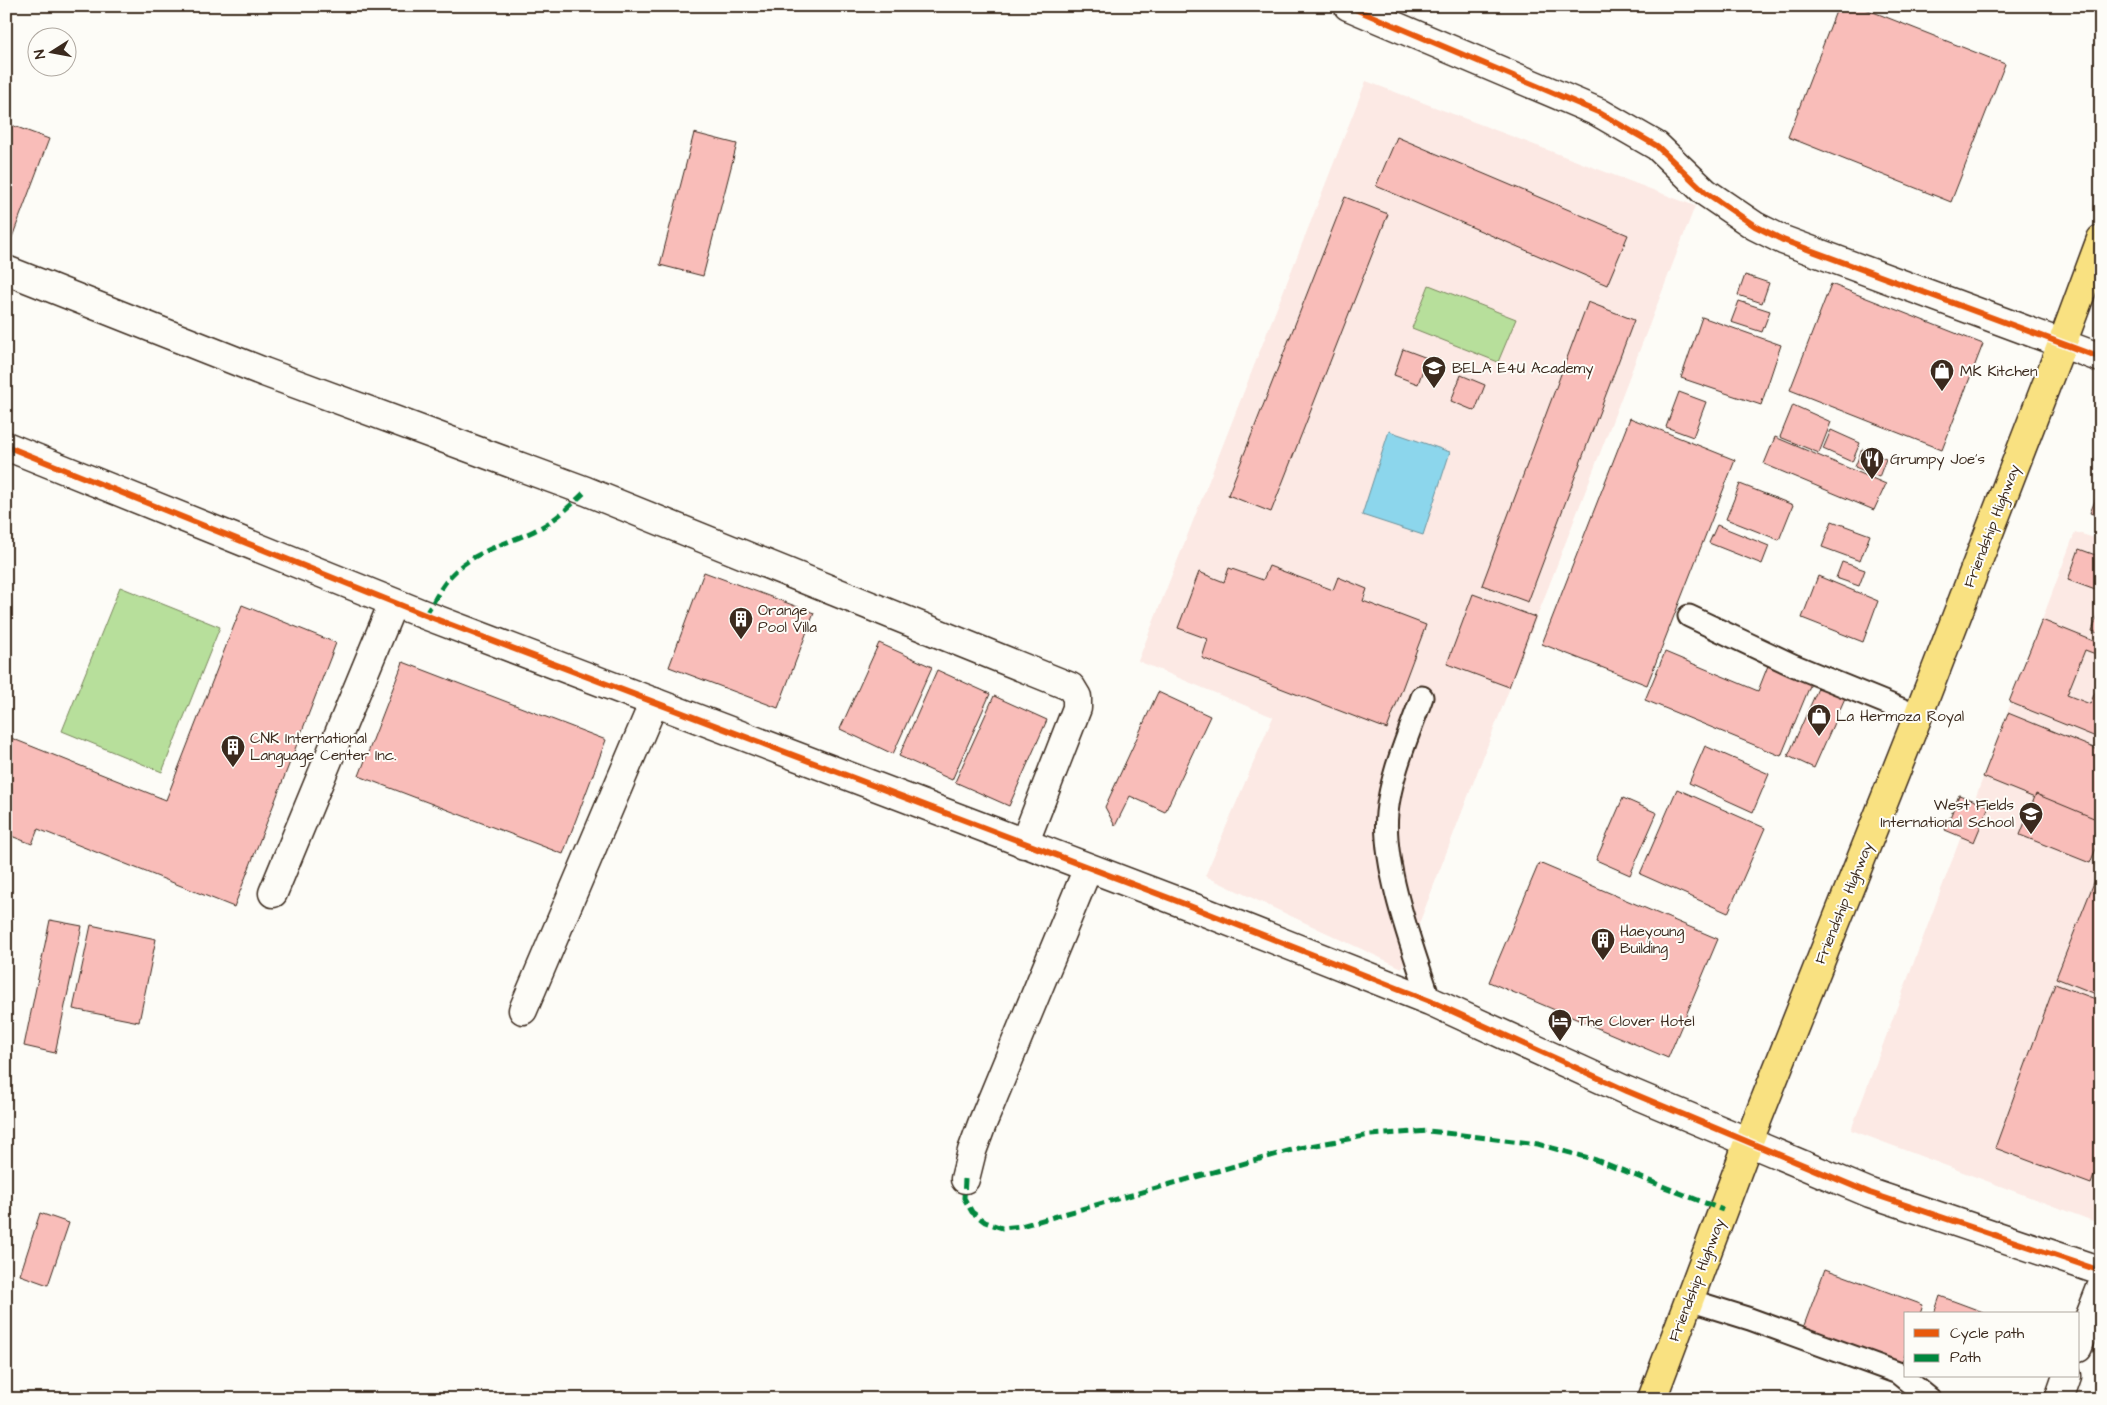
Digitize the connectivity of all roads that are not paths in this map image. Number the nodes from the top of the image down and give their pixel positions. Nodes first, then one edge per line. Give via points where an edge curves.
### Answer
1 (1348, 6) edge
2 (2101, 239) edge
3 (6, 270) edge
4 (2062, 344) junction
5 (2101, 358) edge
6 (6, 446) edge
7 (393, 603) junction
8 (1689, 616) dead end
9 (1422, 696) dead end
10 (654, 702) junction
11 (1918, 716) junction
12 (1024, 844) junction
13 (1088, 868) junction
14 (273, 893) dead end
15 (1430, 1001) junction
16 (524, 1010) dead end
17 (1748, 1143) junction
18 (965, 1179) dead end
19 (2101, 1271) edge
20 (2101, 1288) edge
21 (1689, 1300) junction
22 (2080, 1342) edge
23 (1904, 1378) edge
24 (1904, 1378) edge
25 (2066, 1378) edge
26 (1652, 1399) edge
27 (1930, 1399) edge
28 (2059, 1399) edge

1 - 4 street via 1623,125 1657,146 1705,192 1783,240
2 - 4 main road, Friendship Highway
3 - 12 street via 274,376 586,491 1071,687 1077,697 1077,708
4 - 5 street
4 - 11 main road, Friendship Highway
6 - 7 street
7 - 10 street
7 - 14 street
8 - 11 lane via 1793,665
9 - 15 lane via 1392,783 1387,842 1407,931
10 - 12 street
10 - 16 street
11 - 17 main road, Friendship Highway
12 - 13 street
13 - 15 street
13 - 18 street via 982,1124
15 - 17 street
17 - 19 street via 1870,1193
17 - 21 main road, Friendship Highway
20 - 22 street
21 - 23 lane via 1750,1319
21 - 26 main road, Friendship Highway
24 - 27 lane
25 - 28 street

